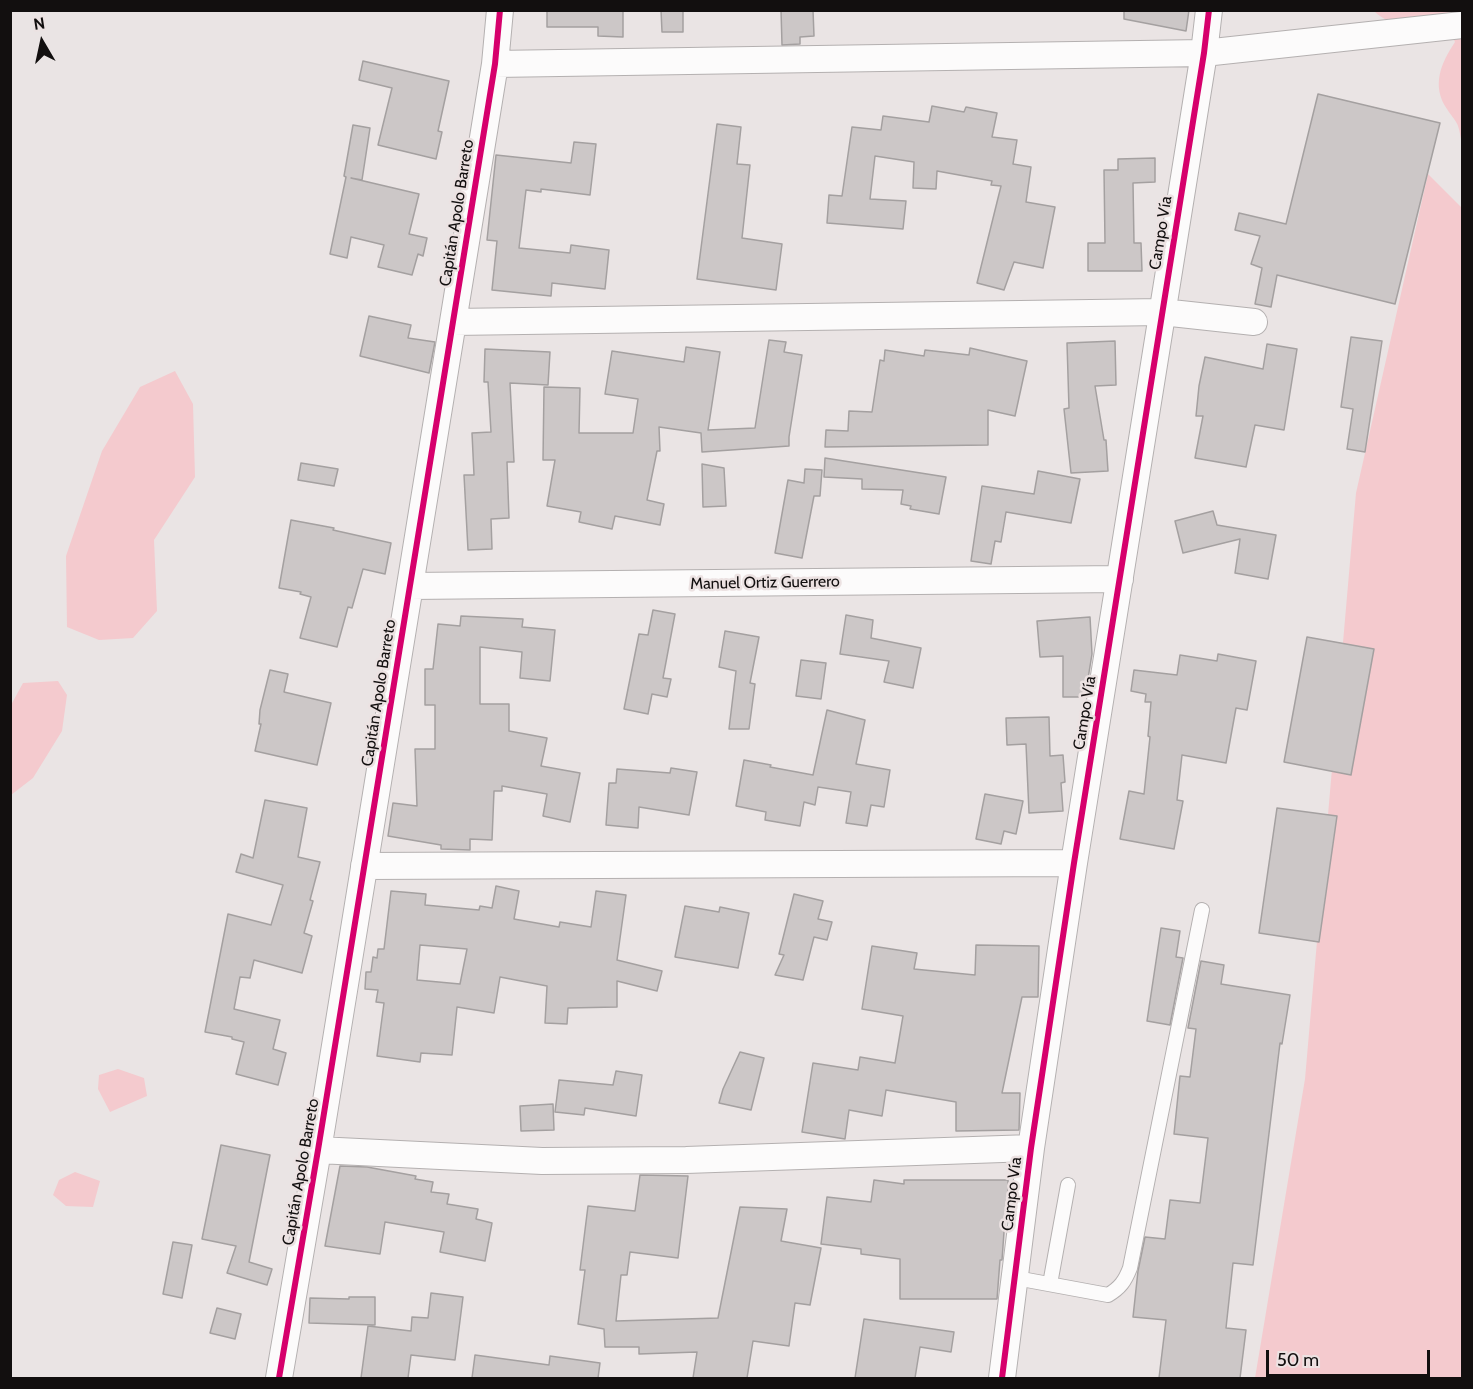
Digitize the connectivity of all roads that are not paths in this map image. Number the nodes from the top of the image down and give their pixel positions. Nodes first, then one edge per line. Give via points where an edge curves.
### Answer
1 (500, 10) edge
2 (1209, 10) edge
3 (1462, 25) edge
4 (1204, 53) junction
5 (495, 64) junction
6 (1162, 312) junction
7 (453, 322) junction
8 (1254, 322) dead end
9 (1120, 579) junction
10 (410, 586) junction
11 (1074, 863) junction
12 (364, 866) junction
13 (1202, 910) dead end
14 (1031, 1148) junction
15 (318, 1150) junction
16 (1068, 1185) dead end
17 (1016, 1278) junction
18 (1050, 1284) junction
19 (279, 1378) edge
20 (1002, 1378) edge

1 - 5 street, Capitán Apolo Barreto
2 - 4 street, Campo Vía
3 - 4 street
4 - 5 street
4 - 6 street, Campo Vía
5 - 7 street, Capitán Apolo Barreto
6 - 7 street
6 - 8 street
6 - 9 street, Campo Vía
7 - 10 street, Capitán Apolo Barreto
9 - 10 street, Manuel Ortiz Guerrero
9 - 11 street, Campo Vía
10 - 12 street, Capitán Apolo Barreto
11 - 12 street
11 - 14 street, Campo Vía
12 - 15 street, Capitán Apolo Barreto
13 - 18 lane via 1130,1268 1118,1289 1108,1294
14 - 15 street via 553,1161
14 - 17 street, Campo Vía
15 - 19 street, Capitán Apolo Barreto
16 - 18 lane
17 - 18 lane
17 - 20 street, Campo Vía

